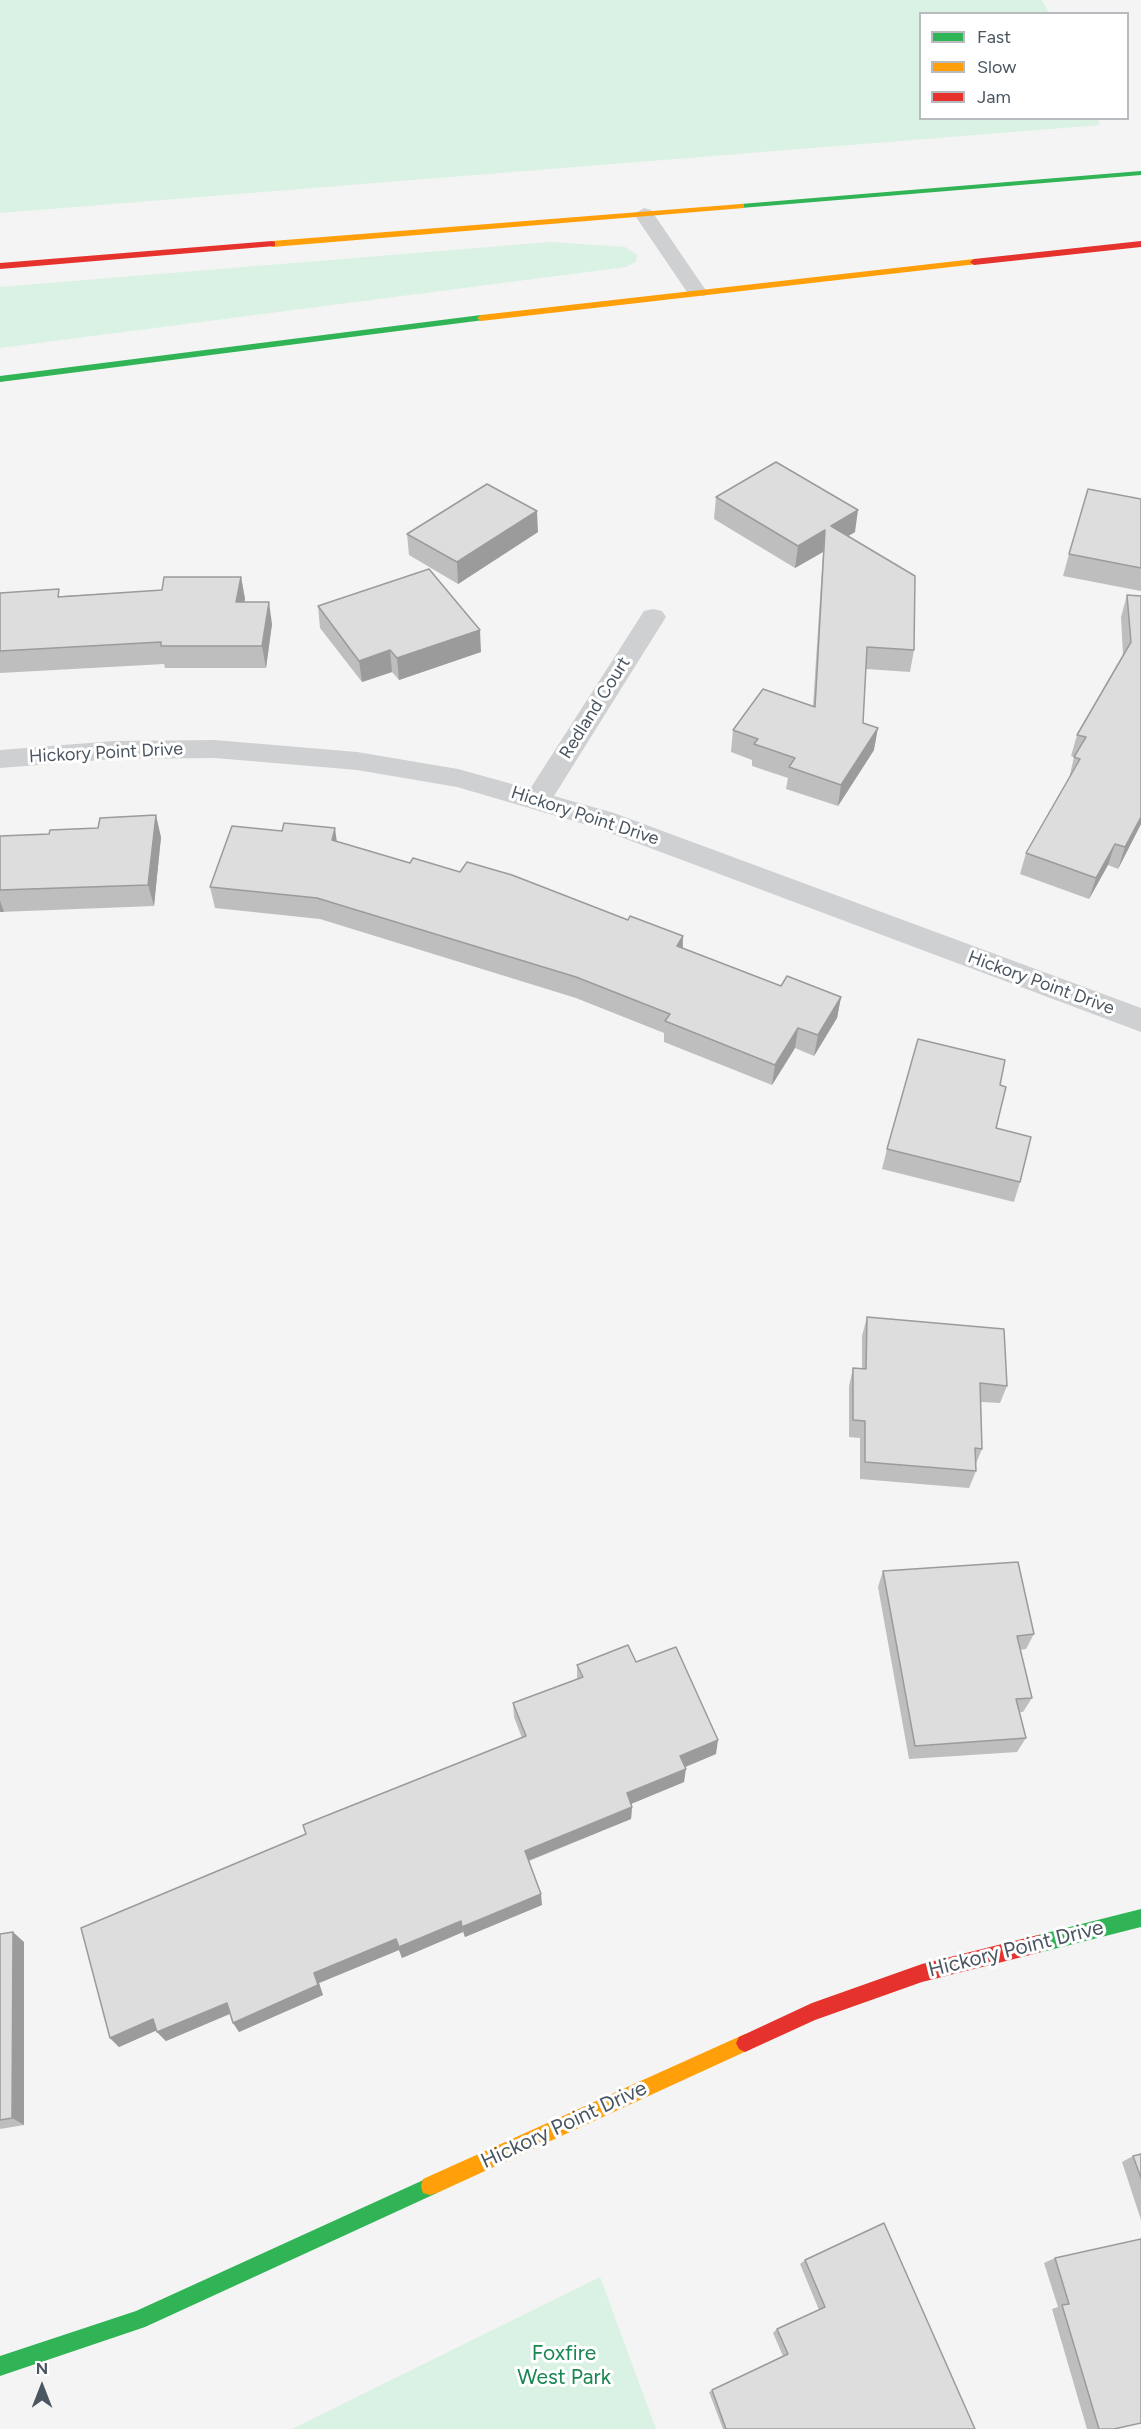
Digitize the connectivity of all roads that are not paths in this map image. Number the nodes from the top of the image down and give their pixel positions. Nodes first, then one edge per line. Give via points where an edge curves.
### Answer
1 (1141, 173) edge
2 (644, 214) junction
3 (1141, 244) edge
4 (0, 266) edge
5 (697, 292) junction
6 (0, 379) edge
7 (653, 617) dead end
8 (0, 759) edge
9 (538, 799) junction
10 (1141, 1020) edge
11 (1141, 1918) edge
12 (0, 2366) edge

1 - 2 main road
2 - 4 main road
2 - 5 lane
3 - 5 main road
5 - 6 main road
7 - 9 street, Redland Court
8 - 9 street, Hickory Point Drive via 123,750 258,752 417,770
9 - 10 street, Hickory Point Drive
11 - 12 main road, Hickory Point Drive via 922,1973 812,2012 138,2320

